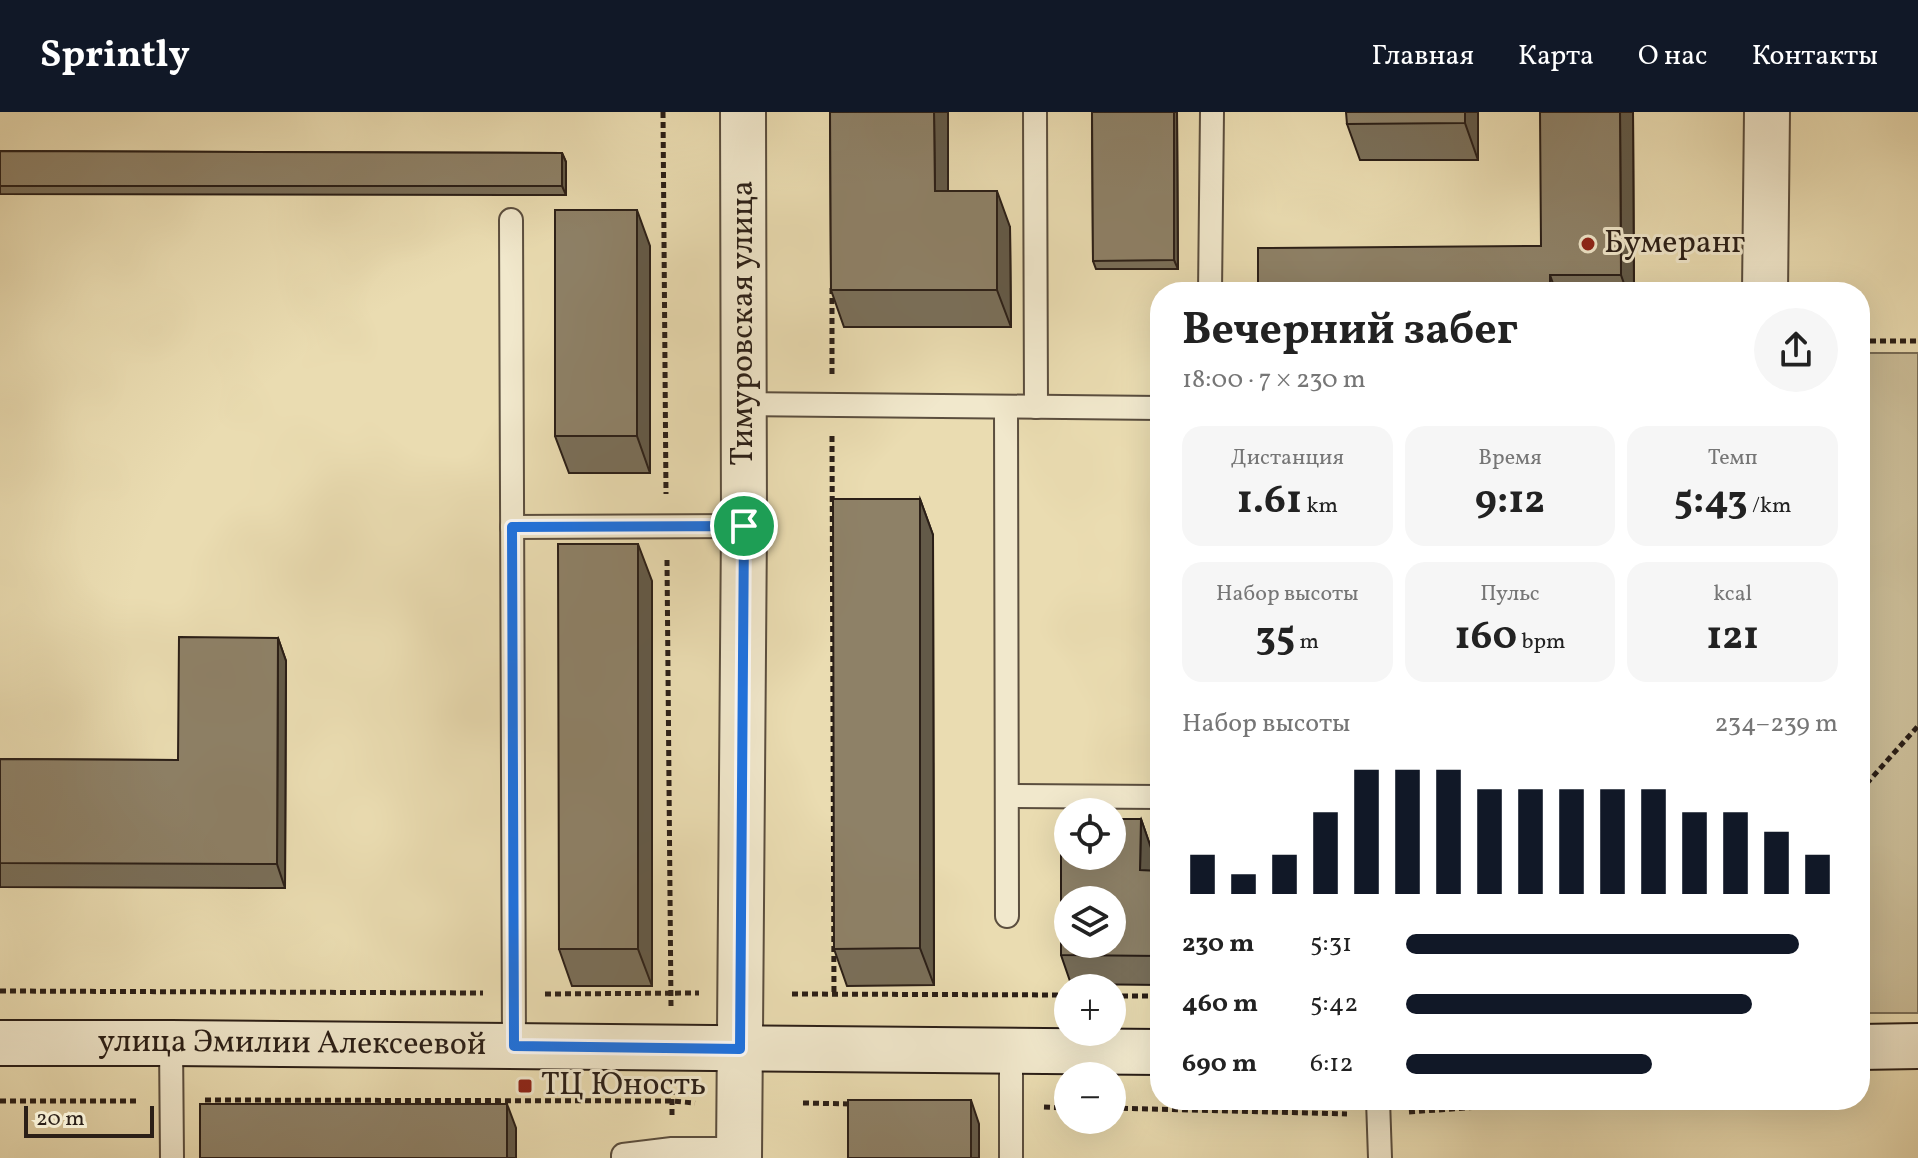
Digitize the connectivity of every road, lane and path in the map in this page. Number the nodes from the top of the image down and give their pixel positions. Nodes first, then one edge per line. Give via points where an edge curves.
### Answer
1 (743, 112) edge
2 (1035, 112) edge
3 (1212, 112) edge
4 (1767, 112) edge
5 (511, 220) dead end
6 (832, 282) edge
7 (1210, 282) edge
8 (1765, 282) edge
9 (1870, 341) edge
10 (1918, 341) edge
11 (744, 404) junction
12 (832, 405) junction
13 (1006, 407) junction
14 (1036, 407) junction
15 (1150, 408) edge
16 (744, 526) junction
17 (512, 527) junction
18 (1918, 726) edge
19 (1870, 780) edge
20 (1007, 796) junction
21 (1150, 797) edge
22 (1007, 916) dead end
23 (0, 991) edge
24 (708, 993) dead end
25 (514, 994) junction
26 (792, 994) dead end
27 (834, 995) junction
28 (1054, 995) edge
29 (1126, 996) edge
30 (1150, 996) edge
31 (0, 1043) edge
32 (171, 1043) junction
33 (514, 1046) junction
34 (1918, 1046) edge
35 (1870, 1047) edge
36 (740, 1049) junction
37 (1011, 1051) junction
38 (1150, 1052) edge
39 (0, 1101) edge
40 (172, 1101) junction
41 (698, 1103) dead end
42 (803, 1103) dead end
43 (859, 1104) edge
44 (1012, 1106) junction
45 (1054, 1108) edge
46 (1378, 1110) edge
47 (739, 1154) edge
48 (172, 1158) edge
49 (623, 1158) edge
50 (1011, 1158) edge
51 (1380, 1158) edge

1 - 11 street, Тимуровская улица
2 - 14 lane
3 - 7 lane
4 - 8 street
5 - 17 lane
6 - 12 path
9 - 10 path
11 - 12 lane
11 - 16 street, Тимуровская улица
12 - 13 lane
12 - 27 path
13 - 14 lane
13 - 20 lane
14 - 15 lane
16 - 17 lane
16 - 36 street, Тимуровская улица
17 - 25 lane
18 - 19 path
20 - 21 lane
20 - 22 lane
23 - 25 path
24 - 25 path
25 - 33 lane
26 - 27 path
27 - 28 path
29 - 30 path
31 - 32 street, улица Эмилии Алексеевой
32 - 33 street, улица Эмилии Алексеевой
32 - 40 lane
33 - 36 street, улица Эмилии Алексеевой
34 - 35 street
36 - 37 street, улица Эмилии Алексеевой
36 - 47 street, Тимуровская улица
37 - 38 street, улица Эмилии Алексеевой
37 - 44 lane
39 - 40 path
40 - 41 path
40 - 48 lane
42 - 43 path
44 - 45 path
44 - 50 lane
46 - 51 lane
47 - 49 lane via 672,1149

